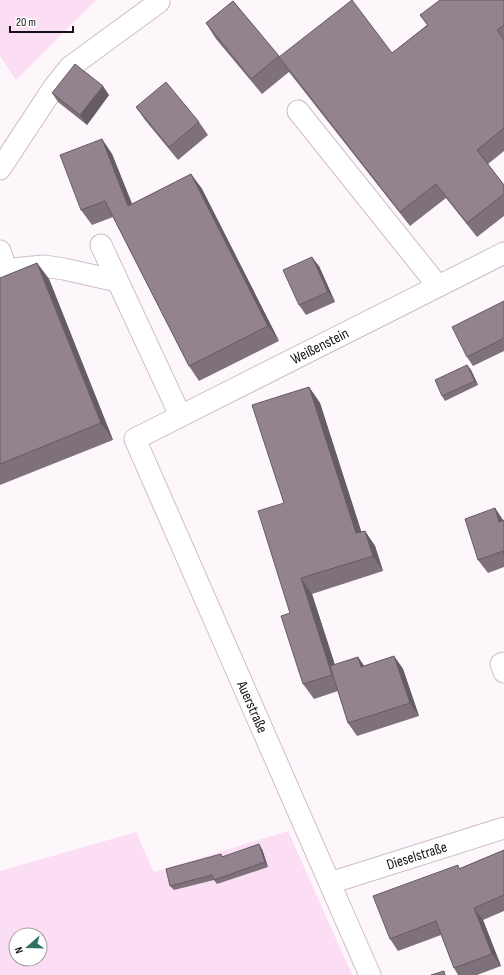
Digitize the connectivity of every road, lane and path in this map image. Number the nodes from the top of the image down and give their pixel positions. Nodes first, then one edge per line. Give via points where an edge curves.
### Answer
1 (159, 2) dead end
2 (298, 111) dead end
3 (0, 169) edge
4 (100, 245) dead end
5 (504, 253) edge
6 (2, 263) edge
7 (117, 281) junction
8 (438, 286) junction
9 (180, 415) junction
10 (134, 439) joint
11 (504, 663) edge
12 (504, 672) edge
13 (504, 828) edge
14 (330, 883) junction
15 (370, 975) edge

1 - 3 street via 70,67
2 - 8 street
4 - 7 street
5 - 8 street, Weißenstein
6 - 7 street via 64,268
7 - 9 street
8 - 9 street, Weißenstein
9 - 10 street, Weißenstein
10 - 14 street, Auerstraße
11 - 12 street via 501,664
13 - 14 street, Dieselstraße
14 - 15 street, Auerstraße

